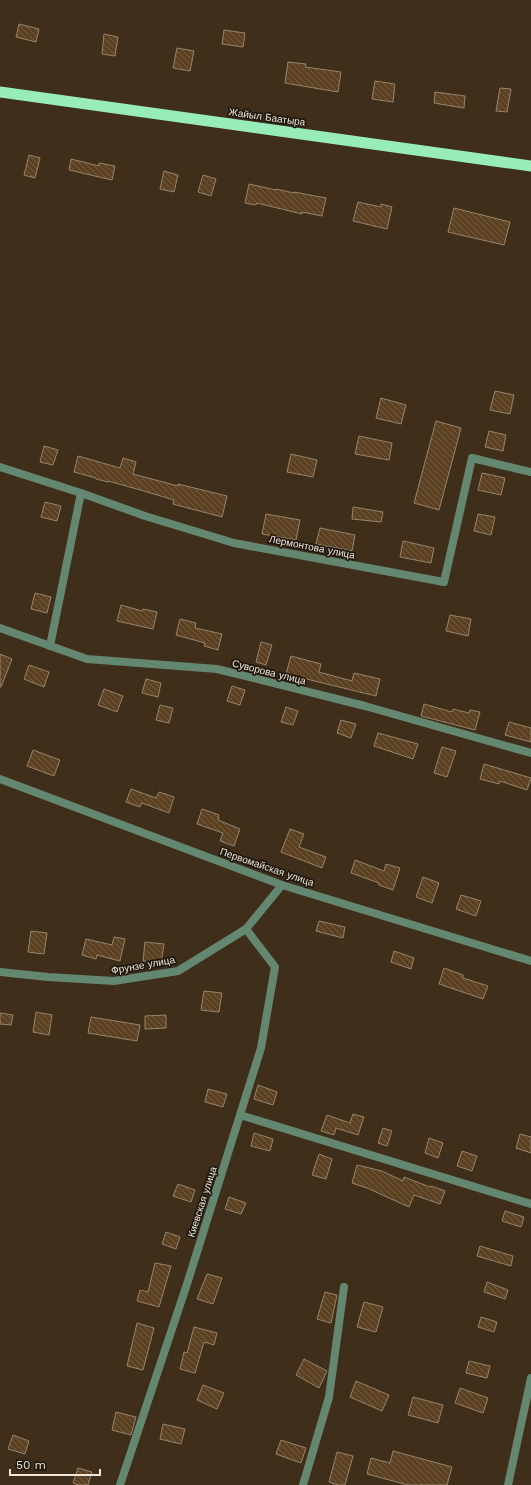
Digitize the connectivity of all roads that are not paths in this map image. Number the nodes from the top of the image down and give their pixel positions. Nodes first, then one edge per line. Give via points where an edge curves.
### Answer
1 (0, 92) edge
2 (531, 166) edge
3 (0, 467) edge
4 (531, 472) edge
5 (81, 493) junction
6 (0, 628) edge
7 (50, 646) junction
8 (531, 753) edge
9 (0, 779) edge
10 (282, 885) junction
11 (246, 930) junction
12 (531, 961) edge
13 (0, 972) edge
14 (240, 1115) junction
15 (531, 1204) edge
16 (344, 1287) dead end
17 (531, 1378) edge
18 (120, 1485) edge
19 (303, 1485) edge
20 (508, 1485) edge

1 - 2 highway, Жайыл Баатыра
3 - 5 street, Лермонтова улица
4 - 5 street, Лермонтова улица via 472,458 444,582 234,543
5 - 7 street
6 - 7 street, Суворова улица
7 - 8 street, Суворова улица via 87,659 217,669 365,706
9 - 10 street, Первомайская улица
10 - 11 street, Фрунзе улица
10 - 12 street, Первомайская улица
11 - 13 street, Фрунзе улица via 178,971 114,981
11 - 14 street, Киевская улица via 275,967 261,1048
14 - 15 street
14 - 18 street, Киевская улица
16 - 19 street via 329,1397
17 - 20 street

